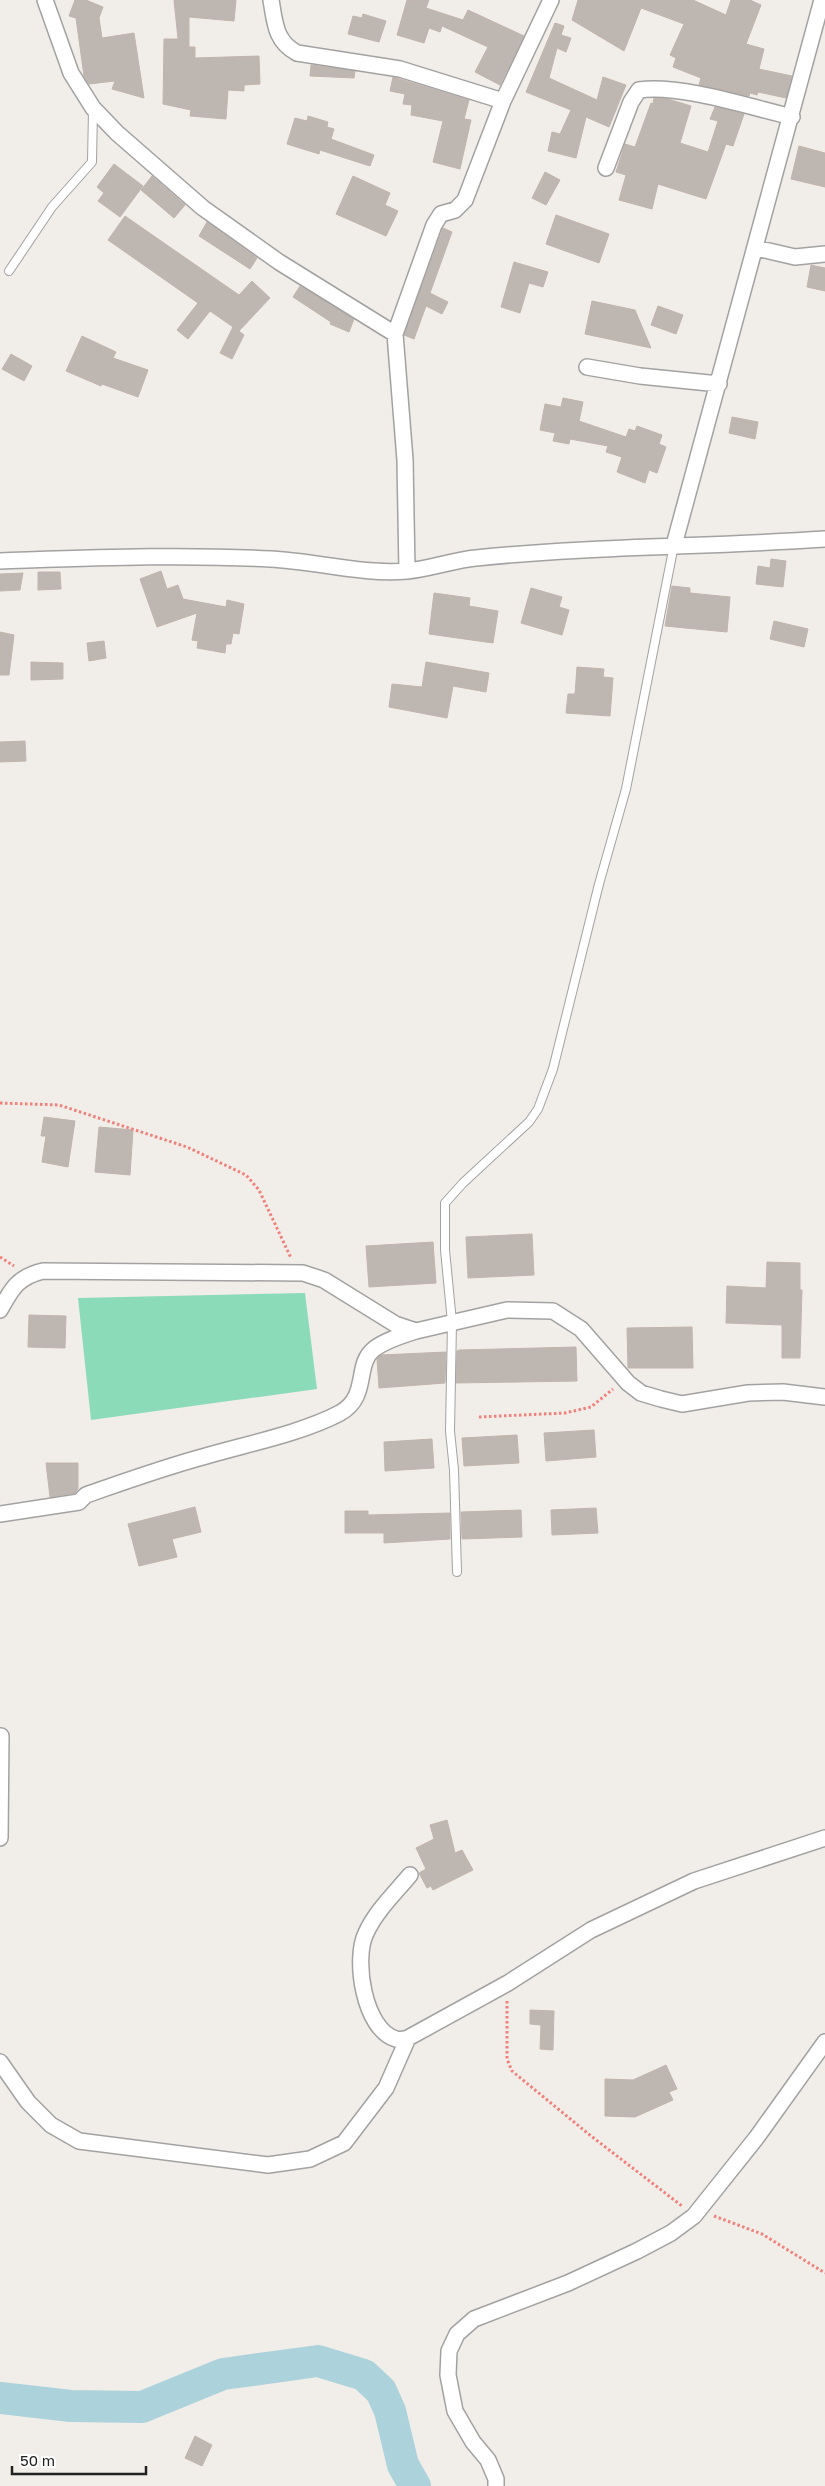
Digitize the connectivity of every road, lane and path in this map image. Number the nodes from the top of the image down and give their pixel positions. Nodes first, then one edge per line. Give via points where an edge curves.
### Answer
1 (45, 0) edge
2 (271, 0) edge
3 (551, 0) edge
4 (822, 6) edge
5 (503, 101) junction
6 (93, 108) junction
7 (792, 117) junction
8 (606, 168) dead end
9 (756, 248) junction
10 (825, 254) edge
11 (9, 271) dead end
12 (395, 334) junction
13 (587, 367) dead end
14 (719, 384) junction
15 (825, 539) edge
16 (674, 545) junction
17 (0, 561) edge
18 (407, 571) junction
19 (0, 1103) edge
20 (303, 1273) junction
21 (0, 1310) edge
22 (452, 1322) junction
23 (416, 1331) junction
24 (628, 1383) junction
25 (825, 1397) edge
26 (478, 1417) dead end
27 (0, 1514) edge
28 (457, 1572) dead end
29 (1, 1736) edge
30 (0, 1838) edge
31 (825, 1838) edge
32 (410, 1875) dead end
33 (508, 1983) junction
34 (408, 2038) junction
35 (825, 2042) edge
36 (0, 2062) edge
37 (820, 2062) edge
38 (696, 2213) junction
39 (825, 2273) edge
40 (496, 2486) edge

1 - 6 street via 71,73
2 - 5 street via 277,32 284,46 297,54 400,69
3 - 5 street
4 - 7 street
5 - 12 street via 465,200 455,210 441,214 434,225
6 - 11 lane via 92,162 52,207
6 - 12 street via 203,208 279,262
7 - 8 street via 673,90 639,90 631,102
7 - 9 street
9 - 10 street via 795,257
9 - 14 street
12 - 18 street via 405,460
13 - 14 street
14 - 16 street
15 - 16 street
16 - 18 street via 474,558
16 - 22 lane via 626,789 553,1069 530,1122 445,1203 445,1250
17 - 18 street via 123,557 263,558
19 - 20 path via 59,1105 187,1147 246,1175 259,1190 288,1254
20 - 21 street via 43,1271 27,1275 17,1284
20 - 23 street via 324,1280 395,1324
22 - 23 street
22 - 24 street via 507,1310 553,1311 580,1329
22 - 28 lane via 450,1431
23 - 27 street via 374,1349 367,1357 356,1400 340,1412 265,1440 157,1470 86,1495 79,1502
24 - 25 street via 642,1394 682,1404 748,1393 783,1392
24 - 26 path via 614,1389 591,1407 565,1414
29 - 30 street
31 - 33 street via 694,1881 591,1930
32 - 34 street via 365,1934 360,1958 365,2001 377,2021 396,2039
33 - 34 street
33 - 38 path via 507,2059 512,2071
34 - 36 street via 386,2088 344,2143 310,2159 268,2165 79,2141 51,2125 28,2102
35 - 37 street
37 - 38 street
38 - 39 path via 762,2234
38 - 40 street via 671,2233 637,2251 568,2283 474,2319 457,2334 449,2351 448,2375 455,2411 472,2442 488,2460

